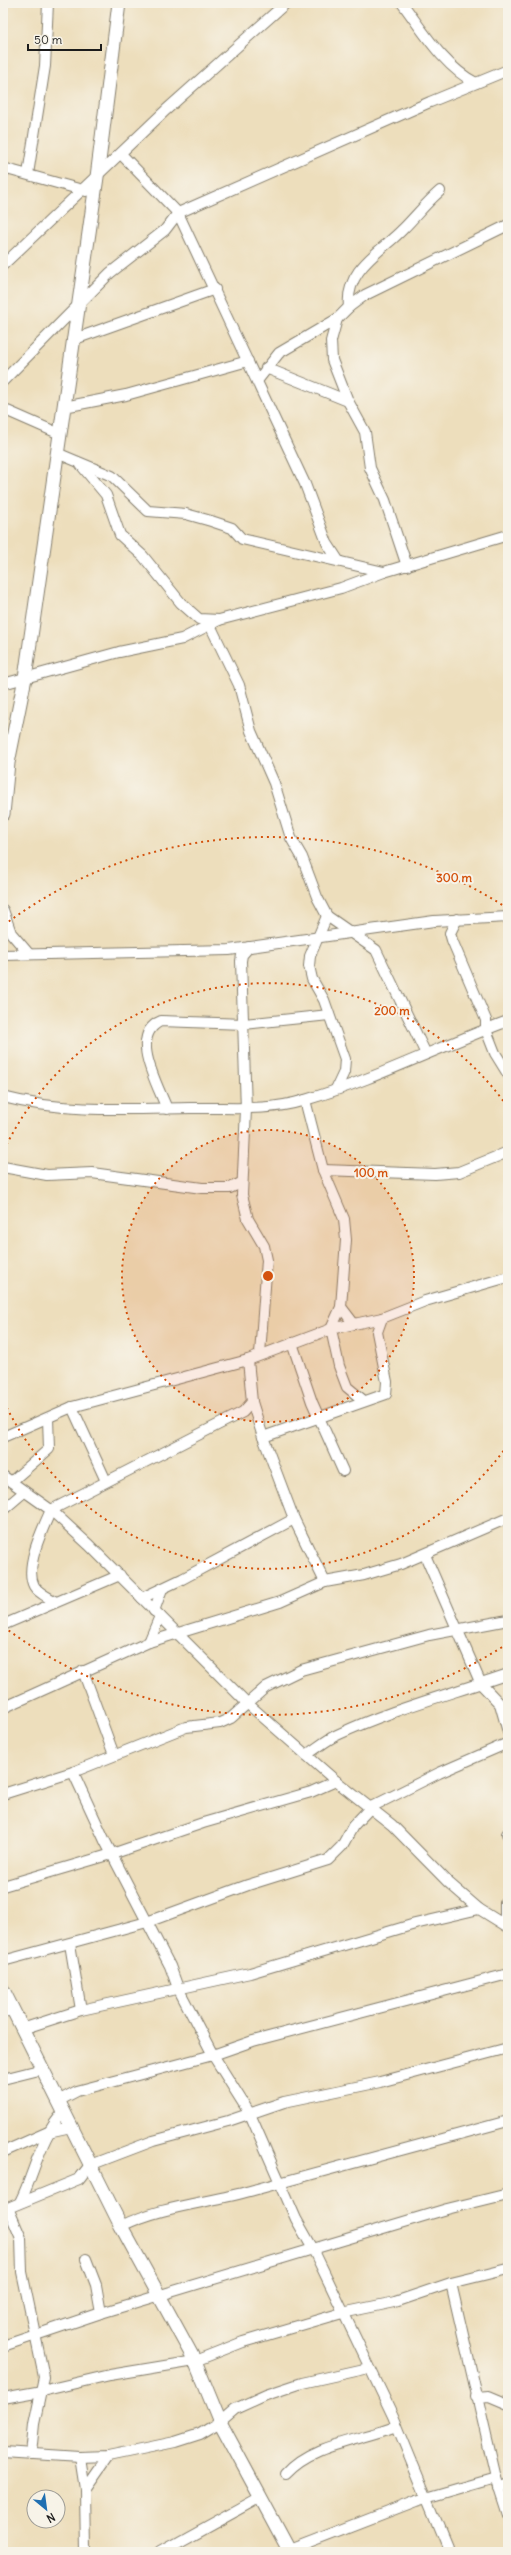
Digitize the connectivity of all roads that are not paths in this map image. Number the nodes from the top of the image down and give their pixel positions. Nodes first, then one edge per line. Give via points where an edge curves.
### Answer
1 (48, 3) edge
2 (119, 3) edge
3 (286, 3) edge
4 (402, 3) edge
5 (508, 70) edge
6 (476, 83) junction
7 (121, 154) junction
8 (3, 168) edge
9 (28, 174) junction
10 (97, 177) junction
11 (82, 190) junction
12 (440, 191) dead end
13 (95, 194) junction
14 (178, 213) junction
15 (508, 225) edge
16 (3, 265) edge
17 (215, 290) junction
18 (78, 304) junction
19 (349, 306) junction
20 (337, 319) junction
21 (72, 340) junction
22 (248, 361) junction
23 (266, 368) junction
24 (3, 381) edge
25 (257, 381) junction
26 (348, 401) junction
27 (64, 407) junction
28 (3, 409) edge
29 (60, 434) junction
30 (57, 453) junction
31 (81, 465) junction
32 (508, 535) edge
33 (338, 560) junction
34 (407, 566) junction
35 (384, 572) junction
36 (215, 623) junction
37 (25, 678) junction
38 (3, 684) edge
39 (6, 764) edge
40 (3, 814) edge
41 (3, 910) edge
42 (327, 916) junction
43 (508, 917) edge
44 (457, 919) junction
45 (348, 932) junction
46 (319, 937) junction
47 (249, 947) junction
48 (229, 950) junction
49 (29, 954) junction
50 (3, 955) edge
51 (241, 970) junction
52 (329, 1015) junction
53 (508, 1021) edge
54 (244, 1024) junction
55 (486, 1030) junction
56 (426, 1054) junction
57 (508, 1074) edge
58 (336, 1089) junction
59 (3, 1097) edge
60 (306, 1100) junction
61 (167, 1109) junction
62 (246, 1110) junction
63 (508, 1152) edge
64 (3, 1167) edge
65 (323, 1170) junction
66 (241, 1183) junction
67 (230, 1188) junction
68 (242, 1195) junction
69 (508, 1278) edge
70 (341, 1308) junction
71 (382, 1318) junction
72 (366, 1322) junction
73 (354, 1324) junction
74 (331, 1329) junction
75 (377, 1332) junction
76 (292, 1343) junction
77 (260, 1354) junction
78 (248, 1360) junction
79 (364, 1401) junction
80 (72, 1407) junction
81 (254, 1407) junction
82 (319, 1417) junction
83 (48, 1418) junction
84 (263, 1436) junction
85 (3, 1437) edge
86 (343, 1471) dead end
87 (3, 1476) edge
88 (12, 1481) junction
89 (106, 1481) junction
90 (24, 1492) junction
91 (3, 1510) edge
92 (51, 1510) junction
93 (294, 1519) junction
94 (507, 1520) edge
95 (425, 1555) junction
96 (120, 1575) junction
97 (326, 1582) junction
98 (162, 1589) junction
99 (142, 1598) junction
100 (54, 1601) junction
101 (157, 1614) junction
102 (508, 1620) edge
103 (3, 1625) edge
104 (459, 1628) junction
105 (177, 1635) junction
106 (149, 1642) junction
107 (83, 1671) junction
108 (508, 1674) edge
109 (481, 1684) junction
110 (259, 1694) junction
111 (248, 1704) junction
112 (3, 1708) edge
113 (262, 1716) junction
114 (508, 1732) edge
115 (508, 1743) edge
116 (114, 1755) junction
117 (306, 1755) junction
118 (73, 1772) junction
119 (336, 1781) junction
120 (3, 1794) edge
121 (371, 1807) junction
122 (112, 1854) junction
123 (3, 1886) edge
124 (508, 1898) edge
125 (139, 1909) junction
126 (479, 1909) junction
127 (147, 1922) junction
128 (126, 1926) junction
129 (506, 1926) edge
130 (70, 1944) junction
131 (3, 1961) edge
132 (508, 1974) edge
133 (178, 1988) junction
134 (3, 1990) edge
135 (81, 2010) junction
136 (8, 2011) edge
137 (22, 2028) junction
138 (508, 2048) edge
139 (213, 2055) junction
140 (43, 2069) junction
141 (3, 2079) edge
142 (61, 2106) junction
143 (250, 2114) junction
144 (508, 2122) edge
145 (71, 2127) junction
146 (48, 2132) junction
147 (3, 2152) edge
148 (90, 2165) junction
149 (280, 2183) junction
150 (508, 2194) edge
151 (20, 2202) junction
152 (5, 2209) edge
153 (121, 2226) junction
154 (312, 2248) junction
155 (86, 2259) dead end
156 (508, 2269) edge
157 (452, 2283) junction
158 (157, 2294) junction
159 (101, 2313) junction
160 (342, 2314) junction
161 (35, 2336) junction
162 (3, 2346) edge
163 (196, 2361) junction
164 (370, 2368) junction
165 (42, 2391) junction
166 (476, 2397) junction
167 (3, 2398) edge
168 (508, 2404) edge
169 (220, 2422) junction
170 (397, 2426) junction
171 (3, 2452) edge
172 (30, 2454) junction
173 (108, 2456) junction
174 (80, 2457) junction
175 (286, 2473) dead end
176 (501, 2483) edge
177 (85, 2489) junction
178 (259, 2498) junction
179 (427, 2499) junction
180 (508, 2515) edge
181 (287, 2551) edge
182 (86, 2552) edge
183 (160, 2552) edge
184 (449, 2552) edge

1 - 9 street via 45,66
2 - 10 street
3 - 7 street
4 - 6 street via 455,68
5 - 6 street
6 - 14 street
7 - 10 street
7 - 14 street
8 - 9 street
9 - 11 street
10 - 11 street
10 - 13 street
11 - 13 street
11 - 16 street
12 - 19 street via 362,266 348,296
13 - 18 street
14 - 17 street
14 - 18 street via 165,230 110,273
15 - 19 street via 384,284
17 - 21 street
17 - 22 street
18 - 21 street
18 - 24 street
19 - 20 street
20 - 23 street via 279,354
20 - 26 street via 330,351
21 - 27 street
22 - 25 street
22 - 27 street via 126,395
23 - 25 street
23 - 26 street
25 - 33 street via 305,484 327,543
26 - 34 street via 365,432 370,468 385,500
27 - 29 street
28 - 29 street
29 - 30 street
30 - 31 street
30 - 37 street
31 - 33 street via 112,476 148,510 205,519 232,528 242,539
31 - 36 street via 106,495 120,535 143,556 181,603 199,619
32 - 34 street
33 - 35 street
34 - 35 street
35 - 36 street via 341,588
36 - 37 street via 182,640 118,652
36 - 42 street via 239,685 251,731 274,783 291,838 302,857
37 - 38 street
37 - 39 street
39 - 40 street
41 - 49 street via 12,934
42 - 45 street
42 - 46 street
43 - 44 street
44 - 45 street
44 - 55 street via 450,933 486,1020
45 - 46 street
45 - 56 street via 368,944 380,958
46 - 47 street
46 - 52 street via 310,956 309,966 312,979
47 - 48 street
47 - 51 street via 242,955
48 - 49 street
48 - 51 street via 236,957
49 - 50 street
51 - 54 street
52 - 54 street
52 - 58 street via 345,1059 344,1072
53 - 55 street
54 - 61 street via 161,1021 153,1024 147,1031 144,1041
54 - 62 street
55 - 56 street
55 - 57 street via 495,1053
56 - 58 street
58 - 60 street
59 - 61 street via 53,1105
60 - 62 street
60 - 65 street
61 - 62 street
62 - 66 street
63 - 65 street via 459,1172 435,1174
64 - 67 street via 47,1175 92,1173 172,1185
65 - 70 street via 344,1220 346,1240
66 - 67 street
66 - 68 street
67 - 68 street
68 - 77 street via 248,1219 264,1246 267,1260
69 - 71 street via 425,1301
70 - 73 street
70 - 74 street
71 - 72 street
71 - 75 street
72 - 73 street
72 - 75 street
73 - 74 street
74 - 76 street
74 - 79 street via 347,1388
75 - 79 street via 388,1388 386,1394
76 - 77 street
76 - 82 street
77 - 78 street
78 - 80 street
78 - 81 street
79 - 82 street
80 - 83 street
80 - 89 street
81 - 84 street
81 - 89 street
82 - 84 street
82 - 86 street
83 - 85 street
83 - 88 street via 49,1449
84 - 93 street
87 - 88 street
88 - 90 street
89 - 92 street
90 - 91 street
90 - 92 street
92 - 96 street
92 - 100 street via 39,1538 32,1576 34,1586
93 - 97 street
93 - 98 street
94 - 95 street
95 - 97 street via 364,1575
95 - 104 street
96 - 99 street
96 - 100 street
97 - 105 street via 280,1602
98 - 99 street
98 - 101 street
99 - 101 street
100 - 103 street
101 - 105 street
101 - 106 street
102 - 104 street
104 - 109 street
104 - 110 street via 301,1670
105 - 106 street
105 - 111 street
106 - 107 street
107 - 112 street
107 - 116 street
108 - 109 street
109 - 114 street via 500,1704
109 - 117 street via 404,1707 335,1736
110 - 111 street
110 - 113 street
111 - 113 street
111 - 116 street via 231,1718 220,1723 186,1727
113 - 117 street
115 - 121 street via 439,1773
116 - 118 street
117 - 119 street
118 - 120 street
118 - 122 street
119 - 121 street
119 - 122 street via 311,1792 202,1823
121 - 126 street
121 - 127 street via 353,1826 342,1846 328,1860 248,1885
122 - 123 street
122 - 125 street
124 - 129 street via 505,1902
125 - 127 street
125 - 128 street
126 - 129 street
126 - 133 street via 415,1924 250,1973
127 - 128 street
127 - 133 street via 170,1966
128 - 130 street
130 - 131 street
130 - 135 street
132 - 139 street via 319,2023
133 - 135 street
133 - 139 street
134 - 136 street
135 - 137 street
136 - 137 street
137 - 140 street
138 - 143 street via 380,2082 284,2102
139 - 142 street via 68,2094
139 - 143 street
140 - 141 street
140 - 142 street
142 - 145 street
142 - 146 street
143 - 148 street via 153,2141
143 - 149 street
144 - 149 street
145 - 146 street
145 - 148 street
146 - 147 street
146 - 151 street via 31,2180
148 - 151 street via 79,2179
148 - 153 street
149 - 153 street via 170,2208
149 - 154 street
150 - 154 street
151 - 152 street
152 - 161 street via 21,2238 22,2272
153 - 158 street
154 - 158 street
154 - 160 street
155 - 159 street via 96,2285
156 - 157 street
157 - 160 street via 395,2302
157 - 166 street
158 - 159 street
158 - 163 street
159 - 161 street
160 - 163 street via 243,2342
160 - 164 street
161 - 162 street
161 - 165 street via 44,2377
163 - 165 street via 110,2375
163 - 169 street
164 - 169 street via 302,2383 266,2395 235,2409
164 - 170 street
165 - 167 street
165 - 172 street
166 - 168 street via 489,2396
166 - 176 street
169 - 173 street via 200,2434 175,2442
169 - 178 street
170 - 175 street via 376,2435 345,2441 315,2453 295,2462
170 - 179 street
171 - 172 street
172 - 174 street
173 - 174 street
173 - 177 street
174 - 177 street
176 - 179 street
176 - 180 street
177 - 182 street
178 - 181 street
178 - 183 street
179 - 181 street
179 - 184 street

